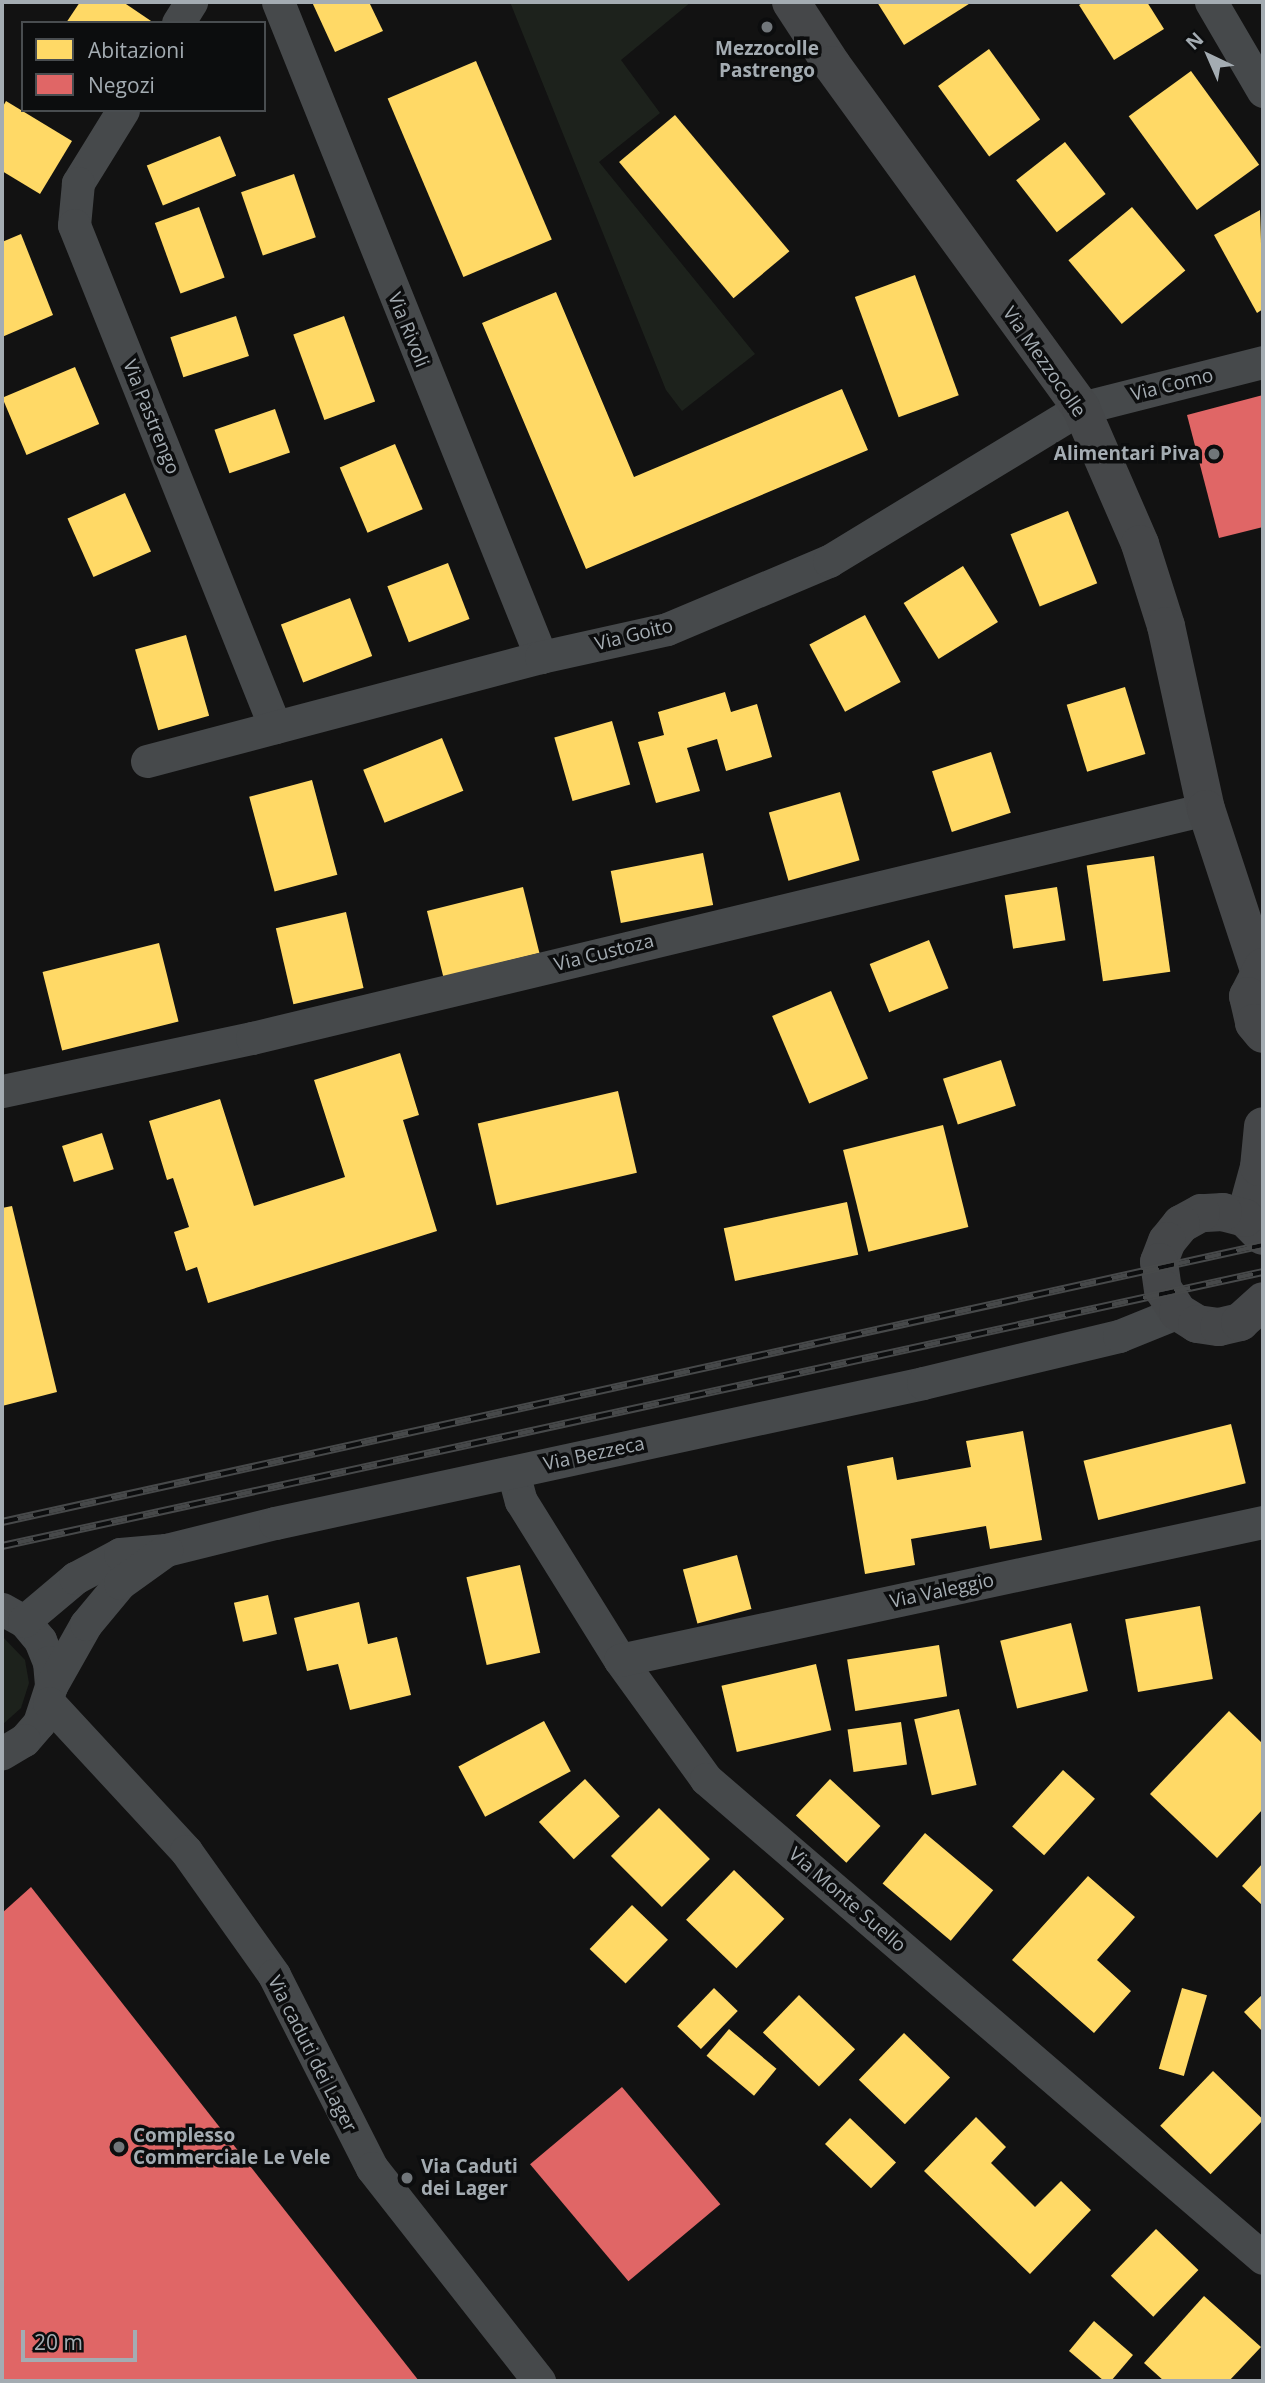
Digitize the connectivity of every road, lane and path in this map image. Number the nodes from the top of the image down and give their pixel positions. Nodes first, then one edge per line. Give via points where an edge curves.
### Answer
1 (191, 2) edge
2 (278, 2) edge
3 (791, 2) edge
4 (1210, 2) edge
5 (179, 21) edge
6 (1263, 91) edge
7 (122, 112) edge
8 (1263, 362) edge
9 (1081, 408) junction
10 (541, 657) junction
11 (275, 727) junction
12 (147, 761) dead end
13 (1206, 809) junction
14 (1261, 968) edge
15 (1263, 1034) edge
16 (2, 1091) edge
17 (1263, 1126) edge
18 (1254, 1227) edge
19 (1263, 1301) edge
20 (1178, 1312) junction
21 (513, 1472) junction
22 (1263, 1522) edge
23 (166, 1550) junction
24 (13, 1615) edge
25 (620, 1660) junction
26 (50, 1695) junction
27 (2, 1753) edge
28 (1263, 2258) edge
29 (539, 2381) edge

1 - 5 street
2 - 10 street, Via Rivoli
3 - 9 street, Via Mezzocolle
4 - 6 street
7 - 11 street, Via Pastrengo via 78,183 74,225
8 - 9 street, Via Como
9 - 10 street, Via Goito via 829,561 667,629
9 - 13 street, Via Mezzocolle via 1140,544 1162,615
10 - 11 street, Via Goito
11 - 12 street, Via Goito
13 - 14 street, Via Mezzocolle
13 - 16 street, Via Custoza via 265,1035
14 - 15 street, Via Mezzocolle via 1248,996 1249,1010
17 - 18 street
18 - 20 street via 1223,1212 1201,1213 1181,1224 1167,1241 1159,1262 1163,1289
19 - 20 street via 1240,1322 1219,1326 1197,1324
20 - 21 street, Via Bezzeca via 1119,1336
21 - 23 street, Via Bezzeca
21 - 25 street, Via Monte Suello via 521,1501
22 - 25 street, Via Valeggio
23 - 24 street, Via Bezzeca via 120,1554
23 - 26 street via 120,1583 86,1624
24 - 26 street, Via Bezzeca via 40,1640 49,1662
25 - 28 street, Via Monte Suello via 706,1779
26 - 27 street via 24,1740
26 - 29 street, Via caduti dei Lager via 186,1851 274,1975 372,2168

